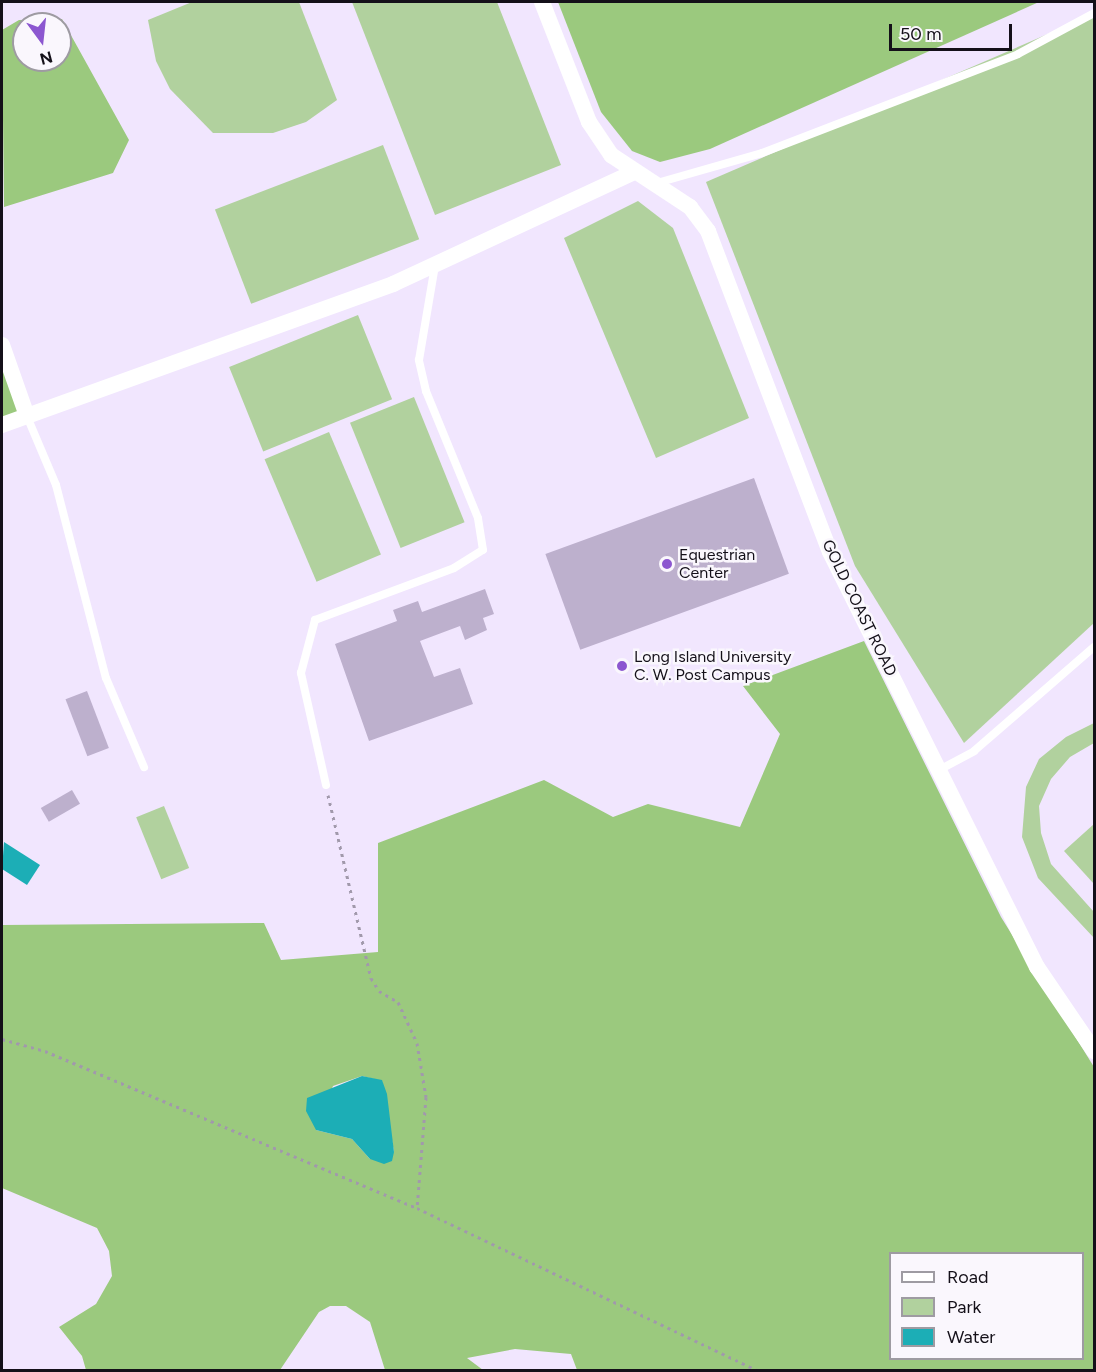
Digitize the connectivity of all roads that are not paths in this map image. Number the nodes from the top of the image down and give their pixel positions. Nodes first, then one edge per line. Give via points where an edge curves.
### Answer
1 (542, 2) edge
2 (1095, 13) edge
3 (634, 172) junction
4 (655, 184) junction
5 (435, 265) junction
6 (2, 345) edge
7 (26, 413) junction
8 (2, 425) edge
9 (1095, 647) edge
10 (144, 767) dead end
11 (939, 770) junction
12 (326, 785) road end
13 (1095, 1051) edge

1 - 3 street, GOLD COAST ROAD via 589,122 611,155
2 - 4 lane via 1018,54 717,169
3 - 4 street, GOLD COAST ROAD
3 - 5 street
4 - 11 street, GOLD COAST ROAD via 690,207 708,231 830,552
5 - 7 street
5 - 12 lane via 419,360 426,392 478,518 483,550 454,568 315,620 302,673
6 - 7 street
7 - 8 street
7 - 10 lane via 56,485 106,678
9 - 11 lane via 974,750
11 - 13 street, GOLD COAST ROAD via 1037,966

